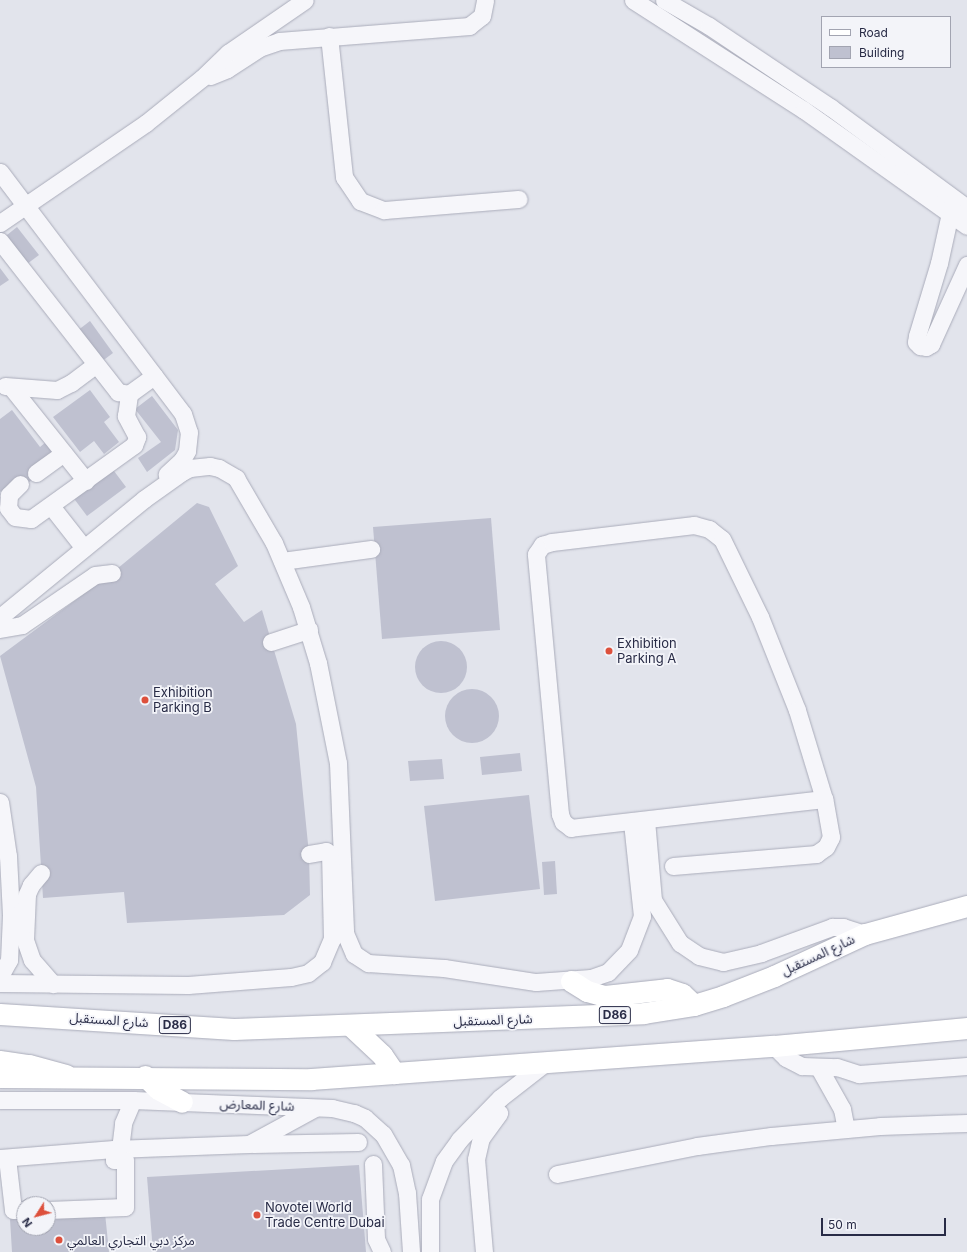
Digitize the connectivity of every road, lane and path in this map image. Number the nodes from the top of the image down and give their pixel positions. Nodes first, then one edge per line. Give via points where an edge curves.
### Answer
1 (305, 0) edge
2 (485, 0) edge
3 (633, 0) edge
4 (664, 0) edge
5 (329, 36) junction
6 (202, 78) junction
7 (0, 172) edge
8 (520, 199) dead end
9 (26, 206) junction
10 (952, 206) junction
11 (967, 208) edge
12 (0, 223) edge
13 (967, 226) edge
14 (0, 241) edge
15 (967, 265) edge
16 (96, 364) junction
17 (154, 376) junction
18 (5, 386) edge
19 (129, 394) junction
20 (64, 453) junction
21 (36, 472) dead end
22 (86, 481) junction
23 (20, 484) dead end
24 (144, 499) junction
25 (51, 506) junction
26 (84, 548) junction
27 (371, 549) dead end
28 (282, 561) junction
29 (112, 574) dead end
30 (1, 619) edge
31 (309, 630) junction
32 (271, 642) dead end
33 (824, 799) junction
34 (0, 802) edge
35 (639, 821) junction
36 (309, 854) dead end
37 (673, 866) dead end
38 (42, 873) dead end
39 (967, 906) edge
40 (865, 934) junction
41 (0, 976) edge
42 (572, 981) junction
43 (0, 983) edge
44 (53, 984) junction
45 (694, 1005) junction
46 (0, 1014) edge
47 (350, 1025) junction
48 (967, 1028) edge
49 (774, 1046) junction
50 (0, 1062) edge
51 (555, 1062) junction
52 (967, 1066) edge
53 (819, 1068) junction
54 (394, 1073) junction
55 (66, 1076) junction
56 (145, 1076) junction
57 (0, 1077) edge
58 (0, 1100) edge
59 (133, 1100) junction
60 (182, 1102) junction
61 (315, 1108) junction
62 (967, 1123) edge
63 (846, 1129) junction
64 (358, 1142) dead end
65 (249, 1144) junction
66 (117, 1149) junction
67 (4, 1158) edge
68 (373, 1164) dead end
69 (557, 1174) dead end
70 (16, 1210) edge
71 (56, 1210) edge
72 (382, 1252) edge
73 (411, 1252) edge
74 (430, 1252) edge
75 (484, 1252) edge

1 - 6 street via 228,53
2 - 5 street via 482,16 469,26
3 - 10 street
4 - 10 street via 709,26 812,94
5 - 6 street via 269,44 227,69
5 - 8 street via 344,177 347,186 360,201 384,210
6 - 9 street via 88,165
7 - 9 street
9 - 12 street
9 - 17 street
10 - 11 street
10 - 13 street
10 - 15 street via 932,288 916,336 916,342 920,346 926,348 931,344
14 - 16 street
16 - 18 street via 57,390
16 - 19 street via 118,392
17 - 19 street
17 - 24 street via 183,414 189,442 182,460
18 - 20 street
19 - 22 street via 126,416 137,437 136,443
20 - 21 street
20 - 22 street
22 - 25 street
23 - 25 street via 9,495 7,502 15,517 31,519
24 - 26 street
24 - 28 street via 190,468 219,468 236,478 242,486 265,524
25 - 26 street
26 - 30 street
27 - 28 street
28 - 31 street
29 - 30 street via 94,575 28,622
31 - 32 street
31 - 42 street via 327,696 338,763 345,933 354,954 376,965 444,968 536,982
33 - 35 street
33 - 35 street via 780,664 726,546 716,533 702,526 686,525 546,543 538,549 535,559 561,818 567,826 575,828
33 - 37 street via 831,837 826,847 816,854
34 - 41 street via 8,856 11,915 9,960
35 - 40 street via 657,909 680,944 689,951 706,959 723,962 761,953 824,928 844,927
35 - 42 street via 642,904 639,928 623,958 599,976
36 - 44 street via 326,851 330,854 332,939 322,962 308,973 292,977 188,985
38 - 44 street via 27,894 25,940 32,960
39 - 40 main road, شارع المستقبل / D86
40 - 45 main road, شارع المستقبل / D86 via 748,987
42 - 45 main road via 587,991 605,996 667,989 682,994
43 - 44 street
45 - 47 main road, شارع المستقبل / D86 via 624,1015
46 - 47 main road, شارع المستقبل / D86 via 234,1029
47 - 54 main road via 382,1055
48 - 49 main road
49 - 51 main road
49 - 53 street via 794,1063
50 - 55 highway via 29,1066
51 - 54 main road
51 - 74 street via 496,1102 459,1140 444,1161 430,1199
51 - 75 street via 492,1120 481,1138 476,1169
52 - 53 street via 865,1074 837,1067
53 - 63 street via 842,1109
54 - 56 main road via 270,1080
55 - 56 main road
55 - 57 main road
56 - 60 main road via 158,1089
58 - 59 street, شارع المعارض
59 - 60 street, شارع المعارض
59 - 66 street via 123,1123
60 - 61 street, شارع المعارض
61 - 65 street
61 - 73 street, شارع المعارض via 344,1110 365,1118 375,1125 390,1144 405,1179
62 - 63 street
63 - 69 street via 697,1146
64 - 65 street
65 - 66 street
66 - 67 street
66 - 71 street via 114,1160 125,1160 125,1207
67 - 70 street via 13,1210
68 - 72 street via 376,1239

